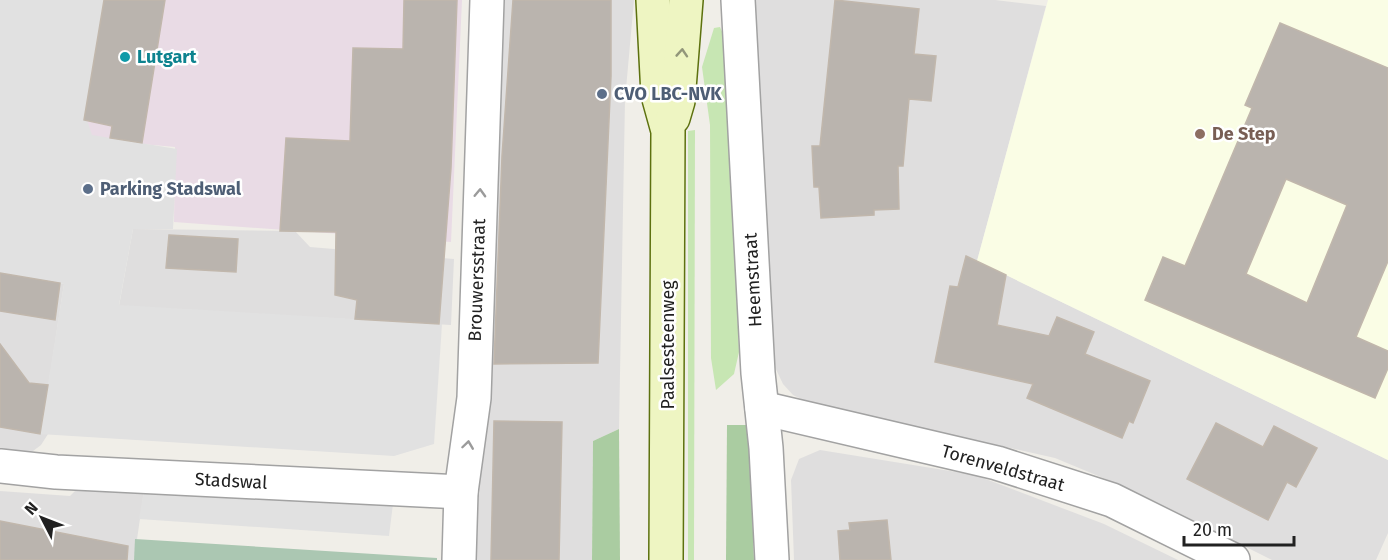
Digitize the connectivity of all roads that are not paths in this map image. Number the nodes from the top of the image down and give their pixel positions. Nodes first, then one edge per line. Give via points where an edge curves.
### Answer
1 (487, 0) edge
2 (653, 0) edge
3 (686, 0) edge
4 (738, 0) edge
5 (668, 131) junction
6 (762, 408) junction
7 (0, 466) edge
8 (461, 492) junction
9 (459, 560) edge
10 (666, 560) edge
11 (772, 560) edge
12 (1233, 560) edge

8 -> 1 street, Brouwersstraat via 474,398
2 - 5 street, Paalsesteenweg via 658,94
5 -> 3 street, Paalsesteenweg via 678,101
4 - 6 street, Heemstraat
5 - 10 street, Paalsesteenweg
6 - 11 street, Heemstraat
6 - 12 street, Torenveldstraat via 997,462 1112,500
7 - 8 street, Stadswal
8 - 9 street, Brouwersstraat

